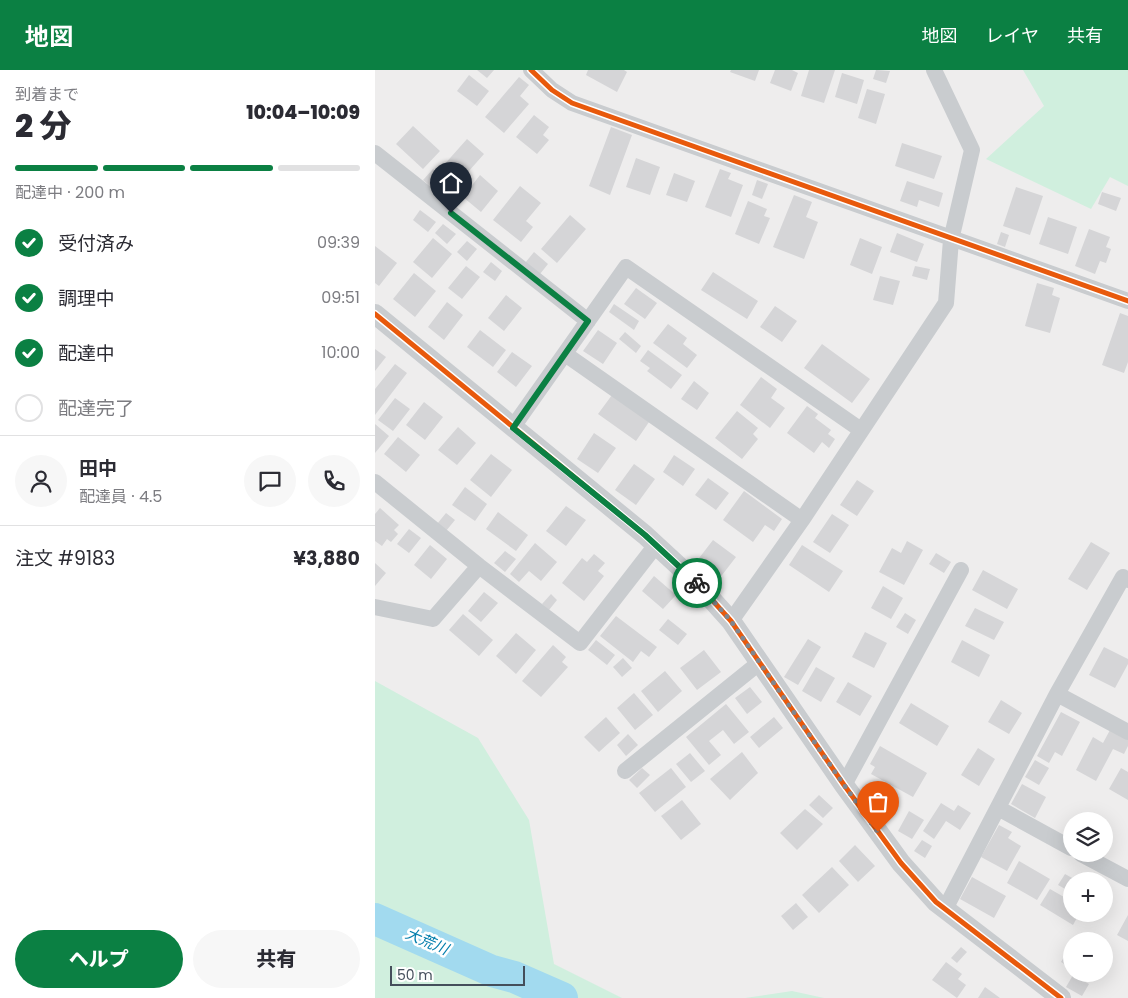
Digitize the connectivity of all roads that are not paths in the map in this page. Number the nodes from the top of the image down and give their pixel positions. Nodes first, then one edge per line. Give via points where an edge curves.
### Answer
1 (531, 70) edge
2 (934, 70) edge
3 (375, 153) edge
4 (951, 240) junction
5 (1128, 301) edge
6 (375, 314) edge
7 (588, 321) junction
8 (565, 354) junction
9 (513, 428) junction
10 (861, 430) junction
11 (375, 482) edge
12 (802, 520) junction
13 (656, 545) junction
14 (479, 566) junction
15 (961, 570) dead end
16 (1128, 580) edge
17 (375, 607) edge
18 (731, 621) junction
19 (759, 663) junction
20 (1057, 694) junction
21 (1128, 732) edge
22 (625, 771) dead end
23 (844, 785) junction
24 (997, 808) junction
25 (1063, 844) edge
26 (1096, 862) edge
27 (1128, 879) edge
28 (945, 909) junction
29 (1061, 998) edge

1 - 4 street via 572,104
2 - 4 street via 972,150
3 - 7 street
4 - 5 street
4 - 10 street via 946,303
6 - 9 street
7 - 8 street
7 - 10 street via 626,266
8 - 9 street
8 - 12 street
9 - 13 street
10 - 12 street
11 - 14 street
12 - 18 street
13 - 14 street via 581,643
13 - 18 street
14 - 17 street via 433,620
15 - 23 street
16 - 20 street via 1123,577
18 - 19 street
19 - 22 street
19 - 23 street
20 - 21 street
20 - 24 street
23 - 28 street via 901,863
24 - 25 street
24 - 28 street
26 - 27 street
28 - 29 street

